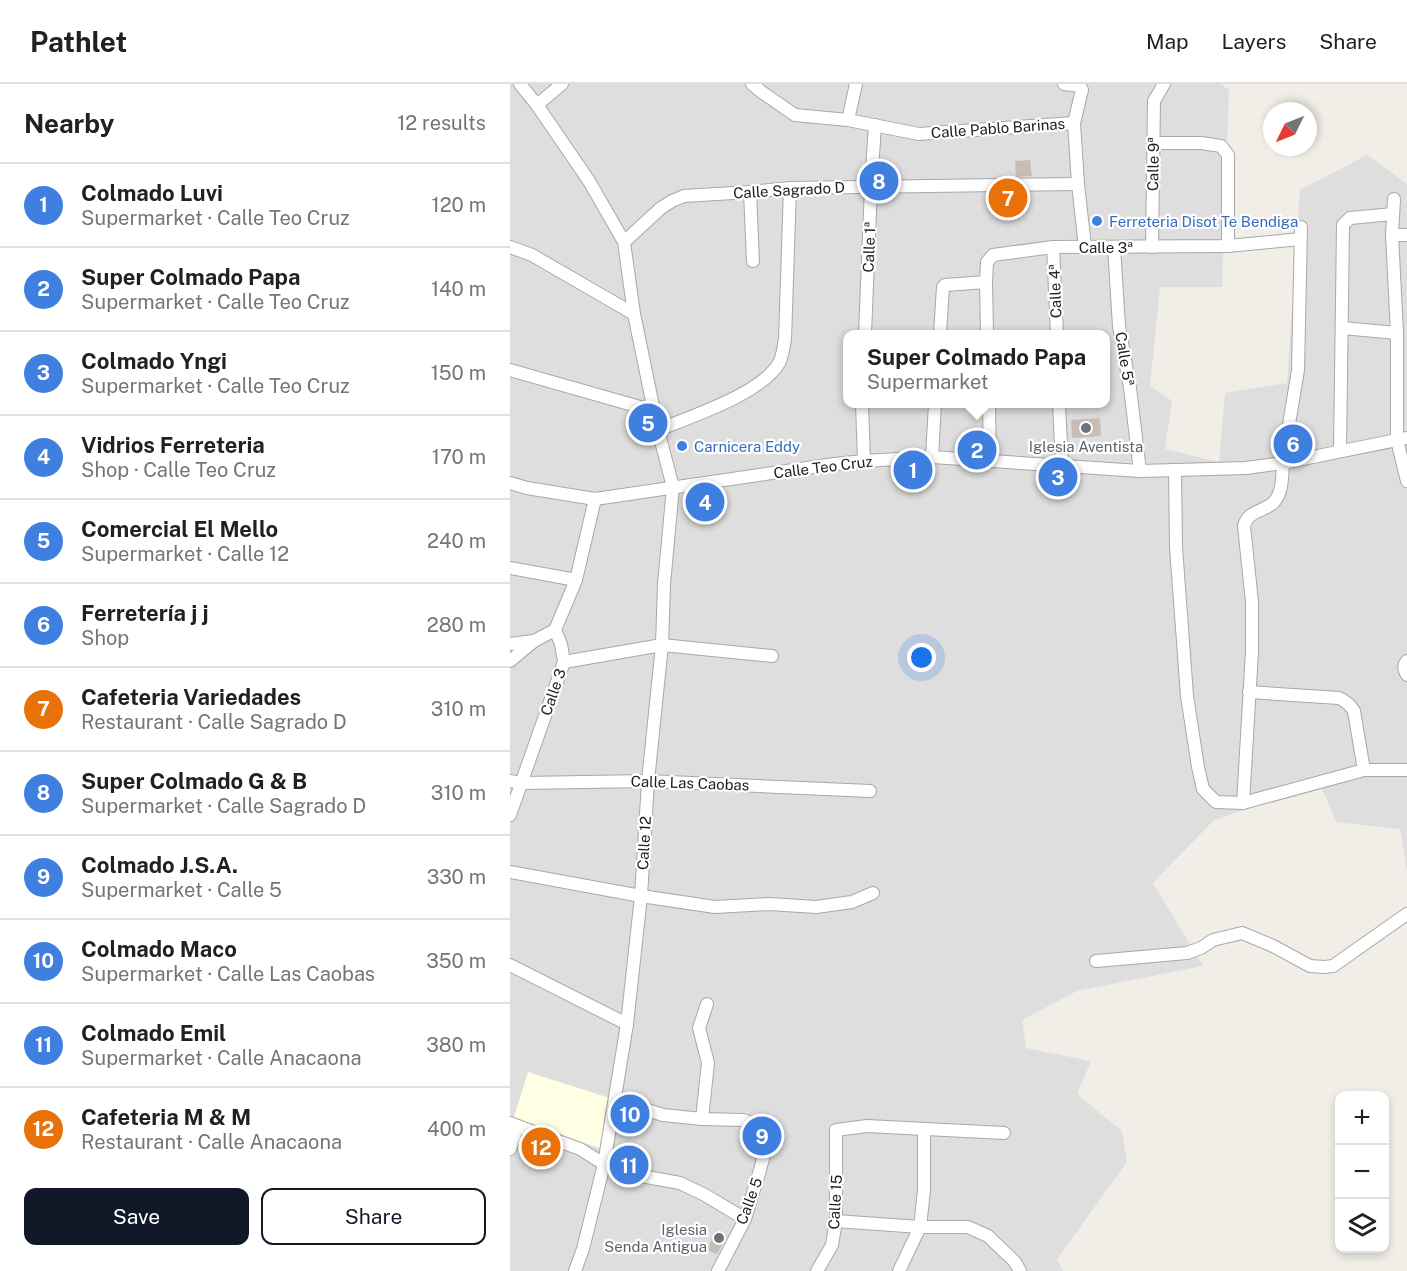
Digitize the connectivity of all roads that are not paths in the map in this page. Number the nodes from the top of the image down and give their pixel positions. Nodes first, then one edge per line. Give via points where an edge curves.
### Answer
1 (520, 84) edge
2 (562, 84) edge
3 (753, 84) edge
4 (856, 84) edge
5 (1064, 84) edge
6 (1164, 84) edge
7 (537, 105) junction
8 (848, 120) junction
9 (1074, 123) junction
10 (875, 125) junction
11 (1154, 143) junction
12 (1078, 184) junction
13 (871, 186) junction
14 (790, 188) junction
15 (750, 192) junction
16 (1394, 199) dead end
17 (1393, 214) junction
18 (1407, 234) edge
19 (1392, 235) junction
20 (624, 242) junction
21 (1228, 246) junction
22 (510, 247) edge
23 (1084, 247) junction
24 (1114, 247) junction
25 (1152, 247) junction
26 (1053, 248) junction
27 (753, 261) dead end
28 (986, 282) junction
29 (634, 314) junction
30 (1342, 328) junction
31 (865, 330) edge
32 (940, 330) edge
33 (987, 330) edge
34 (1057, 330) edge
35 (1397, 333) junction
36 (510, 370) edge
37 (862, 408) edge
38 (935, 408) edge
39 (989, 408) edge
40 (1059, 408) edge
41 (654, 411) junction
42 (658, 430) junction
43 (1402, 439) edge
44 (1340, 451) junction
45 (932, 456) junction
46 (864, 461) junction
47 (990, 461) junction
48 (1283, 463) junction
49 (1062, 465) junction
50 (1175, 470) junction
51 (1140, 471) junction
52 (1407, 481) edge
53 (510, 483) edge
54 (673, 487) junction
55 (595, 499) junction
56 (510, 568) edge
57 (576, 580) junction
58 (555, 630) junction
59 (534, 641) junction
60 (510, 644) edge
61 (662, 645) junction
62 (772, 656) dead end
63 (510, 661) edge
64 (1407, 661) edge
65 (564, 662) junction
66 (1407, 675) edge
67 (1249, 692) junction
68 (1364, 770) junction
69 (1407, 770) edge
70 (648, 781) junction
71 (516, 782) edge
72 (870, 790) dead end
73 (1243, 803) junction
74 (510, 815) edge
75 (510, 872) edge
76 (873, 893) dead end
77 (641, 896) junction
78 (1407, 914) edge
79 (1096, 961) dead end
80 (510, 965) edge
81 (707, 1004) dead end
82 (627, 1024) junction
83 (616, 1100) junction
84 (702, 1119) junction
85 (514, 1124) edge
86 (924, 1129) junction
87 (1004, 1133) dead end
88 (510, 1149) edge
89 (604, 1164) junction
90 (745, 1219) junction
91 (836, 1221) junction
92 (921, 1227) junction
93 (575, 1271) edge
94 (718, 1271) edge
95 (817, 1271) edge
96 (899, 1271) edge
97 (1020, 1271) edge

1 - 7 street
2 - 7 street
3 - 8 street, Calle Pablo Barinas via 795,115
4 - 8 street
5 - 9 street via 1080,86 1082,90
6 - 11 street, Calle 9ª via 1154,101
7 - 20 street via 589,181
8 - 10 street, Calle Pablo Barinas
9 - 10 street, Calle Pablo Barinas via 919,134
9 - 12 street
10 - 13 street, Calle 1ª
11 - 21 street via 1221,146 1228,155
11 - 25 street, Calle 9ª
12 - 13 street, Calle Sagrado D
12 - 23 street
13 - 14 street, Calle Sagrado D
13 - 31 street, Calle 1ª
14 - 15 street, Calle Sagrado D
14 - 42 street via 781,360 773,372 738,396
15 - 20 street, Calle Sagrado D via 684,196 661,208
15 - 27 street
16 - 17 street
17 - 19 street
17 - 30 street via 1350,218 1343,225
18 - 19 street
19 - 35 street
20 - 29 street, Calle 12
21 - 25 street, Calle 3ª
21 - 48 street, Calle 3ª via 1301,233 1298,370
22 - 29 street via 532,255
23 - 24 street, Calle 3ª
23 - 26 street, Calle 3ª
24 - 25 street, Calle 3ª
24 - 51 street, Calle 5ª via 1119,326
26 - 28 street, Calle 3ª via 993,255 987,262
26 - 34 street, Calle 4ª
28 - 32 street via 943,287
28 - 33 street, Calle 3ª
29 - 41 street, Calle 12
30 - 35 street
30 - 44 street
35 - 43 street
36 - 41 street
37 - 46 street
38 - 45 street
39 - 47 street
40 - 49 street
41 - 42 street, Calle 12
42 - 54 street, Calle 12
43 - 44 street, Calle Teo Cruz
43 - 52 street
44 - 48 street, Calle Teo Cruz
45 - 46 street, Calle Teo Cruz
45 - 47 street, Calle Teo Cruz
46 - 54 street, Calle Teo Cruz
47 - 49 street, Calle Teo Cruz
48 - 50 street, Calle Teo Cruz
48 - 67 street via 1279,493 1267,507 1249,516 1244,526 1252,602
49 - 51 street, Calle Teo Cruz
50 - 51 street, Calle Teo Cruz
50 - 73 street via 1176,547 1187,696 1198,767 1203,789 1216,802
53 - 55 street, Calle Teo Cruz
54 - 55 street, Calle Teo Cruz
54 - 61 street, Calle 12
55 - 57 street
56 - 57 street
57 - 58 street
58 - 59 street
58 - 65 street, Calle 3
59 - 60 street
59 - 63 street
61 - 62 street
61 - 65 street
61 - 70 street, Calle 12
64 - 66 street
65 - 71 street, Calle 3
67 - 68 street via 1344,700 1354,711
67 - 73 street
68 - 69 street
68 - 73 street
70 - 71 street, Calle Las Caobas
70 - 72 street, Calle Las Caobas
70 - 77 street, Calle 12
71 - 74 street, Calle 3
75 - 77 street
76 - 77 street via 852,902 816,907 715,907
77 - 82 street, Calle 12
78 - 79 street via 1333,966 1310,966 1242,933 1213,940 1187,953
80 - 82 street
81 - 84 street via 699,1028 708,1063
82 - 83 street, Calle 12
83 - 84 street via 663,1115
83 - 89 street, Calle 12
84 - 90 street, Calle 5 via 743,1120 763,1127 766,1147
85 - 88 street
85 - 89 street via 580,1149
86 - 87 street
86 - 91 street, Calle 15 via 867,1126 836,1130
86 - 92 street
89 - 90 street via 630,1174 680,1183
89 - 93 street, Calle 12
90 - 94 street, Calle 5
91 - 92 street
91 - 95 street, Calle 15 via 832,1245
92 - 96 street
92 - 97 street via 968,1227 988,1236

